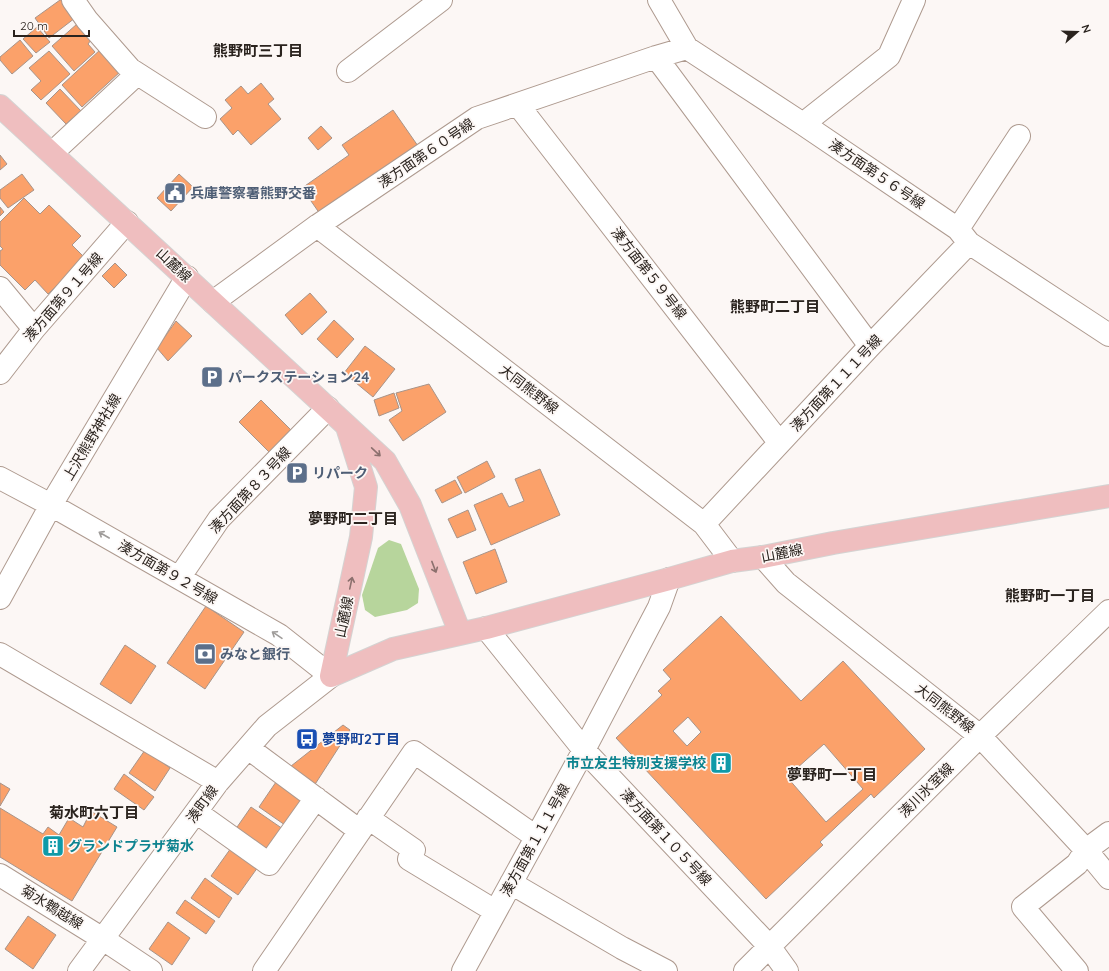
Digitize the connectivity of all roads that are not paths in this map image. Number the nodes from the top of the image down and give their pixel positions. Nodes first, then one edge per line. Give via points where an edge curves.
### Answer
1 (73, 0) edge
2 (441, 0) edge
3 (659, 0) edge
4 (914, 0) edge
5 (687, 48) junction
6 (656, 57) junction
7 (348, 71) dead end
8 (137, 74) junction
9 (518, 104) junction
10 (0, 106) edge
11 (205, 117) dead end
12 (803, 124) junction
13 (1019, 136) dead end
14 (52, 153) junction
15 (127, 222) junction
16 (317, 226) junction
17 (964, 236) junction
18 (187, 277) junction
19 (0, 288) edge
20 (214, 302) junction
21 (34, 329) junction
22 (1109, 335) edge
23 (870, 346) junction
24 (0, 373) edge
25 (328, 408) junction
26 (347, 426) junction
27 (780, 442) junction
28 (0, 478) edge
29 (1109, 496) edge
30 (51, 505) junction
31 (704, 524) junction
32 (763, 557) junction
33 (732, 561) junction
34 (179, 578) junction
35 (669, 579) junction
36 (0, 598) edge
37 (1109, 611) edge
38 (486, 628) junction
39 (460, 633) junction
40 (0, 654) edge
41 (331, 676) junction
42 (980, 736) junction
43 (248, 748) junction
44 (584, 750) junction
45 (218, 782) junction
46 (316, 798) junction
47 (196, 812) junction
48 (364, 825) junction
49 (1109, 834) edge
50 (536, 837) junction
51 (1086, 850) junction
52 (0, 875) edge
53 (1109, 878) edge
54 (511, 883) junction
55 (496, 911) junction
56 (103, 939) junction
57 (769, 946) junction
58 (79, 971) edge
59 (151, 971) edge
60 (264, 971) edge
61 (463, 971) edge
62 (666, 971) edge
63 (745, 971) edge
64 (787, 971) edge
65 (1077, 971) edge

1 - 8 street via 87,20
2 - 7 street
3 - 5 street, 湊方面第５６号線
4 - 12 street via 888,56
5 - 6 street, 湊方面第６０号線
5 - 12 street, 湊方面第５６号線
6 - 9 street, 湊方面第６０号線
6 - 23 street
8 - 11 street
8 - 14 street
9 - 16 street, 湊方面第６０号線 via 477,118
9 - 27 street, 湊方面第５９号線
10 - 14 main road, 山麓線
12 - 17 street, 湊方面第５６号線
13 - 17 street, 湊方面第１１１号線
14 - 15 main road, 山麓線
15 - 18 main road, 山麓線
15 - 21 street, 湊方面第９１号線
16 - 20 street, 湊方面第６０号線
16 - 31 street, 大同熊野線
17 - 22 street, 湊方面第５６号線
17 - 23 street, 湊方面第１１１号線
18 - 20 main road, 山麓線
18 - 30 street, 上沢熊野神社線
19 - 21 street
20 - 25 main road, 山麓線
21 - 24 street, 湊方面第９１号線
23 - 27 street, 湊方面第１１１号線
25 - 26 main road, 山麓線
25 - 34 street, 湊方面第８３号線 via 218,519
26 -> 39 main road, 山麓線 via 385,461 410,505
41 -> 26 main road, 山麓線 via 362,537 366,487
27 - 31 street, 湊方面第１１１号線
28 - 30 street, 湊方面第９２号線
29 - 32 main road, 山麓線
34 -> 30 street, 湊方面第９２号線
30 - 36 street, 上沢熊野神社線
31 - 33 street, 大同熊野線
32 - 33 main road, 山麓線
32 - 42 street, 大同熊野線 via 786,583
33 - 35 main road, 山麓線
41 -> 34 street, 湊方面第９２号線 via 279,635
35 - 38 main road, 山麓線
35 - 44 street, 湊方面第１１１号線 via 659,607
37 - 42 street, 湊川氷室線
38 - 39 main road, 山麓線
38 - 44 street, 湊方面第１０５号線
39 - 41 main road, 山麓線 via 393,649
40 - 45 street
41 - 43 street, 湊町線 via 266,726
42 - 51 street, 大同熊野線
42 - 57 street, 湊川氷室線
43 - 45 street, 湊町線
43 - 46 street
44 - 50 street, 湊方面第１１１号線
44 - 57 street, 湊方面第１０５号線
45 - 47 street, 湊町線
46 - 47 street via 269,864
46 - 48 street
47 - 56 street, 湊町線
48 - 50 street via 414,752
48 - 55 street via 414,850 409,859
48 - 60 street
49 - 51 street
50 - 54 street, 湊方面第１１１号線
51 - 53 street, 大同熊野線
51 - 65 street via 1077,864 1023,907
52 - 56 street, 菊水鵯越線
54 - 55 street, 湊方面第１１１号線
54 - 62 street
55 - 61 street, 湊方面第１１１号線
56 - 58 street, 湊町線
56 - 59 street, 菊水鵯越線
57 - 63 street, 湊川氷室線
57 - 64 street, 湊方面第１０５号線

